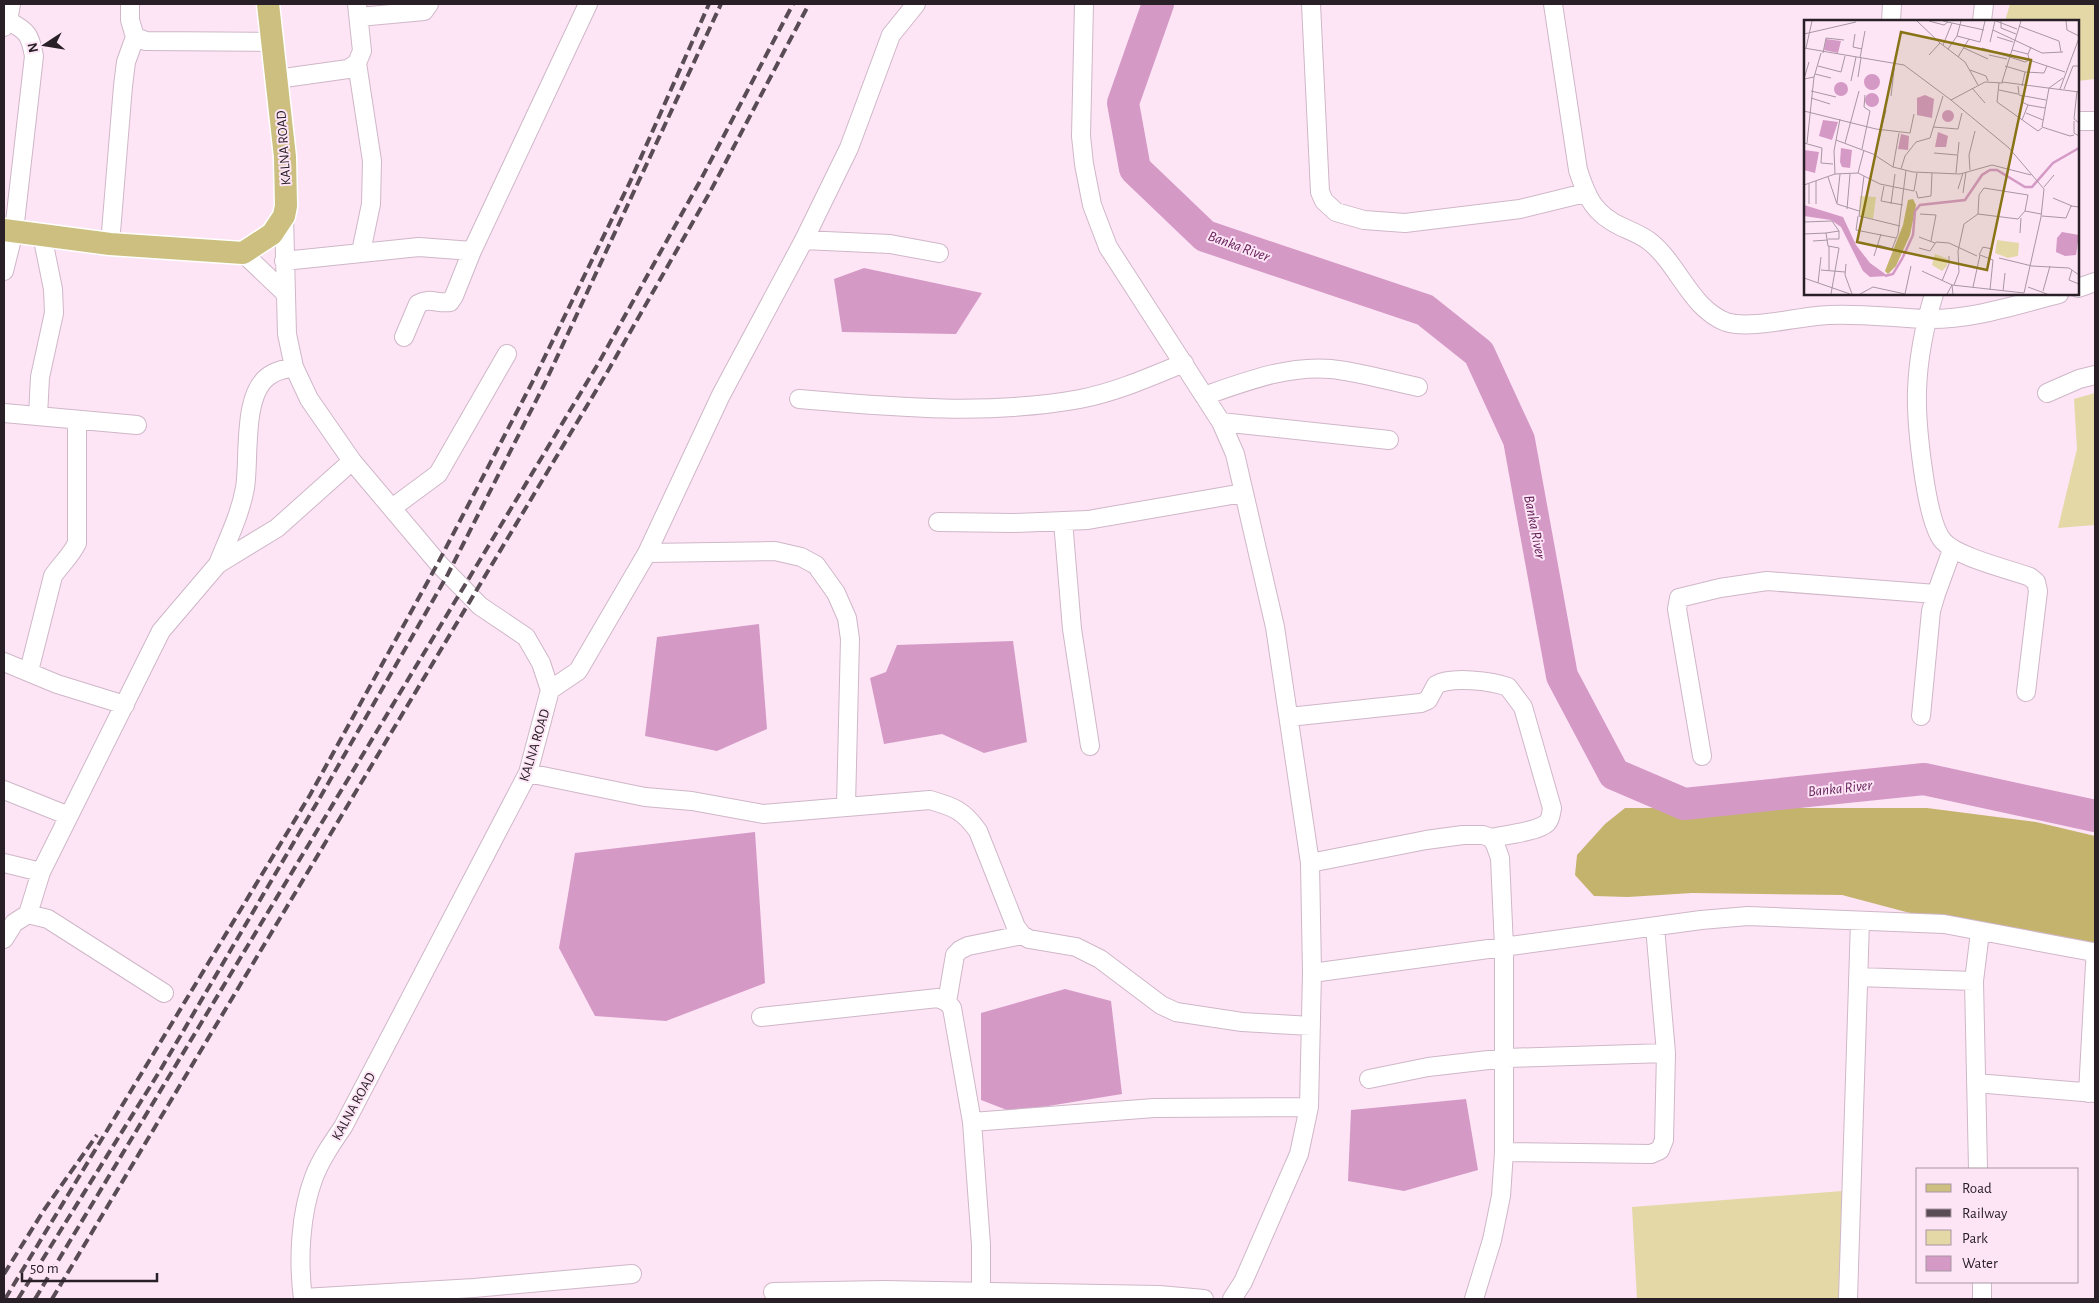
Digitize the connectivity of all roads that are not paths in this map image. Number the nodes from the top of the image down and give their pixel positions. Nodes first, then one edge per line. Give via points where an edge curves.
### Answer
1 (130, 4) edge
2 (268, 4) edge
3 (429, 4) edge
4 (588, 4) edge
5 (916, 4) edge
6 (1084, 4) edge
7 (1311, 4) edge
8 (1553, 4) edge
9 (1892, 4) edge
10 (1984, 4) edge
11 (358, 10) edge
12 (8, 17) edge
13 (1891, 20) edge
14 (1982, 20) edge
15 (135, 37) junction
16 (272, 42) junction
17 (357, 63) junction
18 (277, 79) junction
19 (2095, 121) edge
20 (2079, 122) edge
21 (1585, 193) junction
22 (284, 216) junction
23 (9, 231) edge
24 (42, 235) junction
25 (804, 240) junction
26 (110, 244) junction
27 (472, 251) junction
28 (361, 252) junction
29 (243, 253) junction
30 (939, 253) dead end
31 (284, 261) junction
32 (4, 271) edge
33 (2095, 282) edge
34 (2079, 288) edge
35 (285, 293) junction
36 (1934, 295) edge
37 (2055, 295) edge
38 (1927, 319) junction
39 (404, 337) dead end
40 (507, 354) dead end
41 (1184, 363) junction
42 (294, 367) junction
43 (2095, 375) edge
44 (1418, 387) dead end
45 (2047, 393) dead end
46 (1204, 396) junction
47 (799, 399) dead end
48 (4, 413) edge
49 (38, 416) junction
50 (77, 420) junction
51 (1221, 422) junction
52 (137, 425) dead end
53 (1389, 440) dead end
54 (352, 460) junction
55 (1243, 493) junction
56 (392, 508) junction
57 (1063, 521) junction
58 (938, 522) dead end
59 (1952, 550) junction
60 (647, 553) junction
61 (218, 564) junction
62 (1936, 594) junction
63 (4, 662) edge
64 (29, 671) junction
65 (550, 690) junction
66 (2026, 692) dead end
67 (125, 705) junction
68 (1921, 716) dead end
69 (1289, 717) junction
70 (1090, 746) dead end
71 (1702, 756) dead end
72 (528, 773) junction
73 (4, 790) edge
74 (846, 806) junction
75 (69, 816) junction
76 (1491, 838) junction
77 (4, 863) edge
78 (1310, 863) junction
79 (42, 872) junction
80 (28, 914) junction
81 (1860, 921) junction
82 (1655, 927) junction
83 (1980, 932) junction
84 (1022, 936) junction
85 (4, 939) edge
86 (1504, 947) junction
87 (2095, 960) edge
88 (2095, 964) edge
89 (1312, 973) junction
90 (1858, 977) junction
91 (1974, 981) junction
92 (164, 993) dead end
93 (947, 1002) junction
94 (760, 1017) dead end
95 (1311, 1026) junction
96 (1666, 1053) junction
97 (1506, 1058) junction
98 (1368, 1079) dead end
99 (1976, 1082) junction
100 (2092, 1093) edge
101 (1309, 1107) junction
102 (972, 1122) junction
103 (1504, 1152) junction
104 (1978, 1168) edge
105 (632, 1274) dead end
106 (1982, 1283) edge
107 (773, 1292) dead end
108 (981, 1296) edge
109 (303, 1299) edge
110 (1204, 1299) edge
111 (1232, 1299) edge
112 (1474, 1299) edge
113 (1848, 1299) edge
114 (1982, 1299) edge

1 - 15 street
2 - 16 main road, KALNA ROAD
3 - 11 street via 424,11
4 - 27 street
5 - 25 street via 891,35 849,148
6 - 41 street via 1081,136 1092,205 1108,247
7 - 21 street via 1320,192 1336,212 1364,220 1405,222 1520,209
8 - 21 street via 1578,170
9 - 13 street
10 - 14 street
11 - 17 street via 362,51
12 - 23 street via 31,39 34,56
15 - 16 street via 146,41
15 - 26 street via 122,86
16 - 18 main road, KALNA ROAD
17 - 18 street via 348,69
17 - 28 street via 372,161 371,204
18 - 22 main road, KALNA ROAD via 285,157
19 - 20 street
21 - 38 street via 1594,209 1613,223 1647,239 1662,252 1707,310 1727,322 1743,324 1828,314
22 - 29 main road via 272,234
22 - 31 street, KALNA ROAD
23 - 24 main road
23 - 32 street
24 - 26 main road
24 - 49 street via 53,289 54,313 40,377
25 - 30 street via 890,244
25 - 60 street via 721,395
26 - 29 main road
27 - 28 street via 420,247
27 - 39 street via 450,302 431,299 418,304
28 - 31 street
29 - 35 street
31 - 35 street, KALNA ROAD
33 - 34 street
35 - 42 street, KALNA ROAD via 287,334
36 - 38 street
37 - 38 street via 1984,314
38 - 59 street via 1917,391 1925,484 1934,527
40 - 56 street via 438,474
41 - 46 street
41 - 47 street via 1123,388 1080,399 1036,404 990,408 901,407
42 - 54 street, KALNA ROAD via 309,400
42 - 61 street via 272,374 261,383 252,402 245,488 240,510
43 - 45 street via 2079,378
44 - 46 street via 1330,369 1286,371
46 - 51 street
48 - 49 street
49 - 50 street
50 - 52 street
50 - 64 street via 77,542 71,556 53,576
51 - 53 street
51 - 55 street via 1235,454
54 - 56 street, KALNA ROAD
54 - 61 street via 277,528
55 - 57 street via 1088,520
55 - 69 street via 1275,627
56 - 65 street, KALNA ROAD via 438,563 480,606 526,637 541,663
57 - 58 street
57 - 70 street via 1072,629
59 - 62 street
59 - 66 street via 2030,577 2036,582 2038,591
60 - 65 street via 578,671
60 - 74 street via 775,551 801,557 816,565 836,593 847,618 850,639
61 - 67 street via 161,631
62 - 68 street
62 - 71 street via 1768,581 1679,598 1677,609
63 - 64 street
64 - 67 street via 57,684
65 - 72 street, KALNA ROAD
67 - 75 street
69 - 76 street via 1421,703 1428,700 1436,685 1446,681 1483,681 1508,687 1523,707 1552,808 1546,824
69 - 78 street
72 - 74 street via 645,797 692,801 763,814
72 - 109 street, KALNA ROAD via 314,1178 305,1213 300,1256
73 - 75 street
74 - 84 street via 930,800 955,807 978,831
75 - 79 street
76 - 78 street via 1463,835 1426,840
76 - 86 street via 1500,858
77 - 79 street
78 - 89 street
79 - 80 street
80 - 85 street via 14,923
80 - 92 street via 48,919
81 - 82 street via 1748,916
81 - 83 street via 1944,924
81 - 90 street
82 - 86 street
82 - 96 street
83 - 87 street via 2082,949 2093,952
83 - 91 street
84 - 93 street via 968,946 955,954
84 - 95 street via 1076,947 1100,959 1161,1005 1176,1012 1242,1022
86 - 89 street
86 - 97 street
88 - 100 street
89 - 95 street
90 - 91 street
90 - 113 street
91 - 99 street
93 - 94 street via 938,998
93 - 102 street via 952,1008
95 - 101 street
96 - 97 street
96 - 103 street via 1664,1140 1660,1150 1651,1154
97 - 98 street via 1428,1067
97 - 103 street
99 - 100 street
99 - 104 street
101 - 102 street via 1154,1108
101 - 111 street via 1300,1154 1243,1282
102 - 108 street via 981,1245
103 - 112 street via 1501,1196
105 - 109 street
106 - 114 street
107 - 108 street
108 - 110 street via 1159,1294

